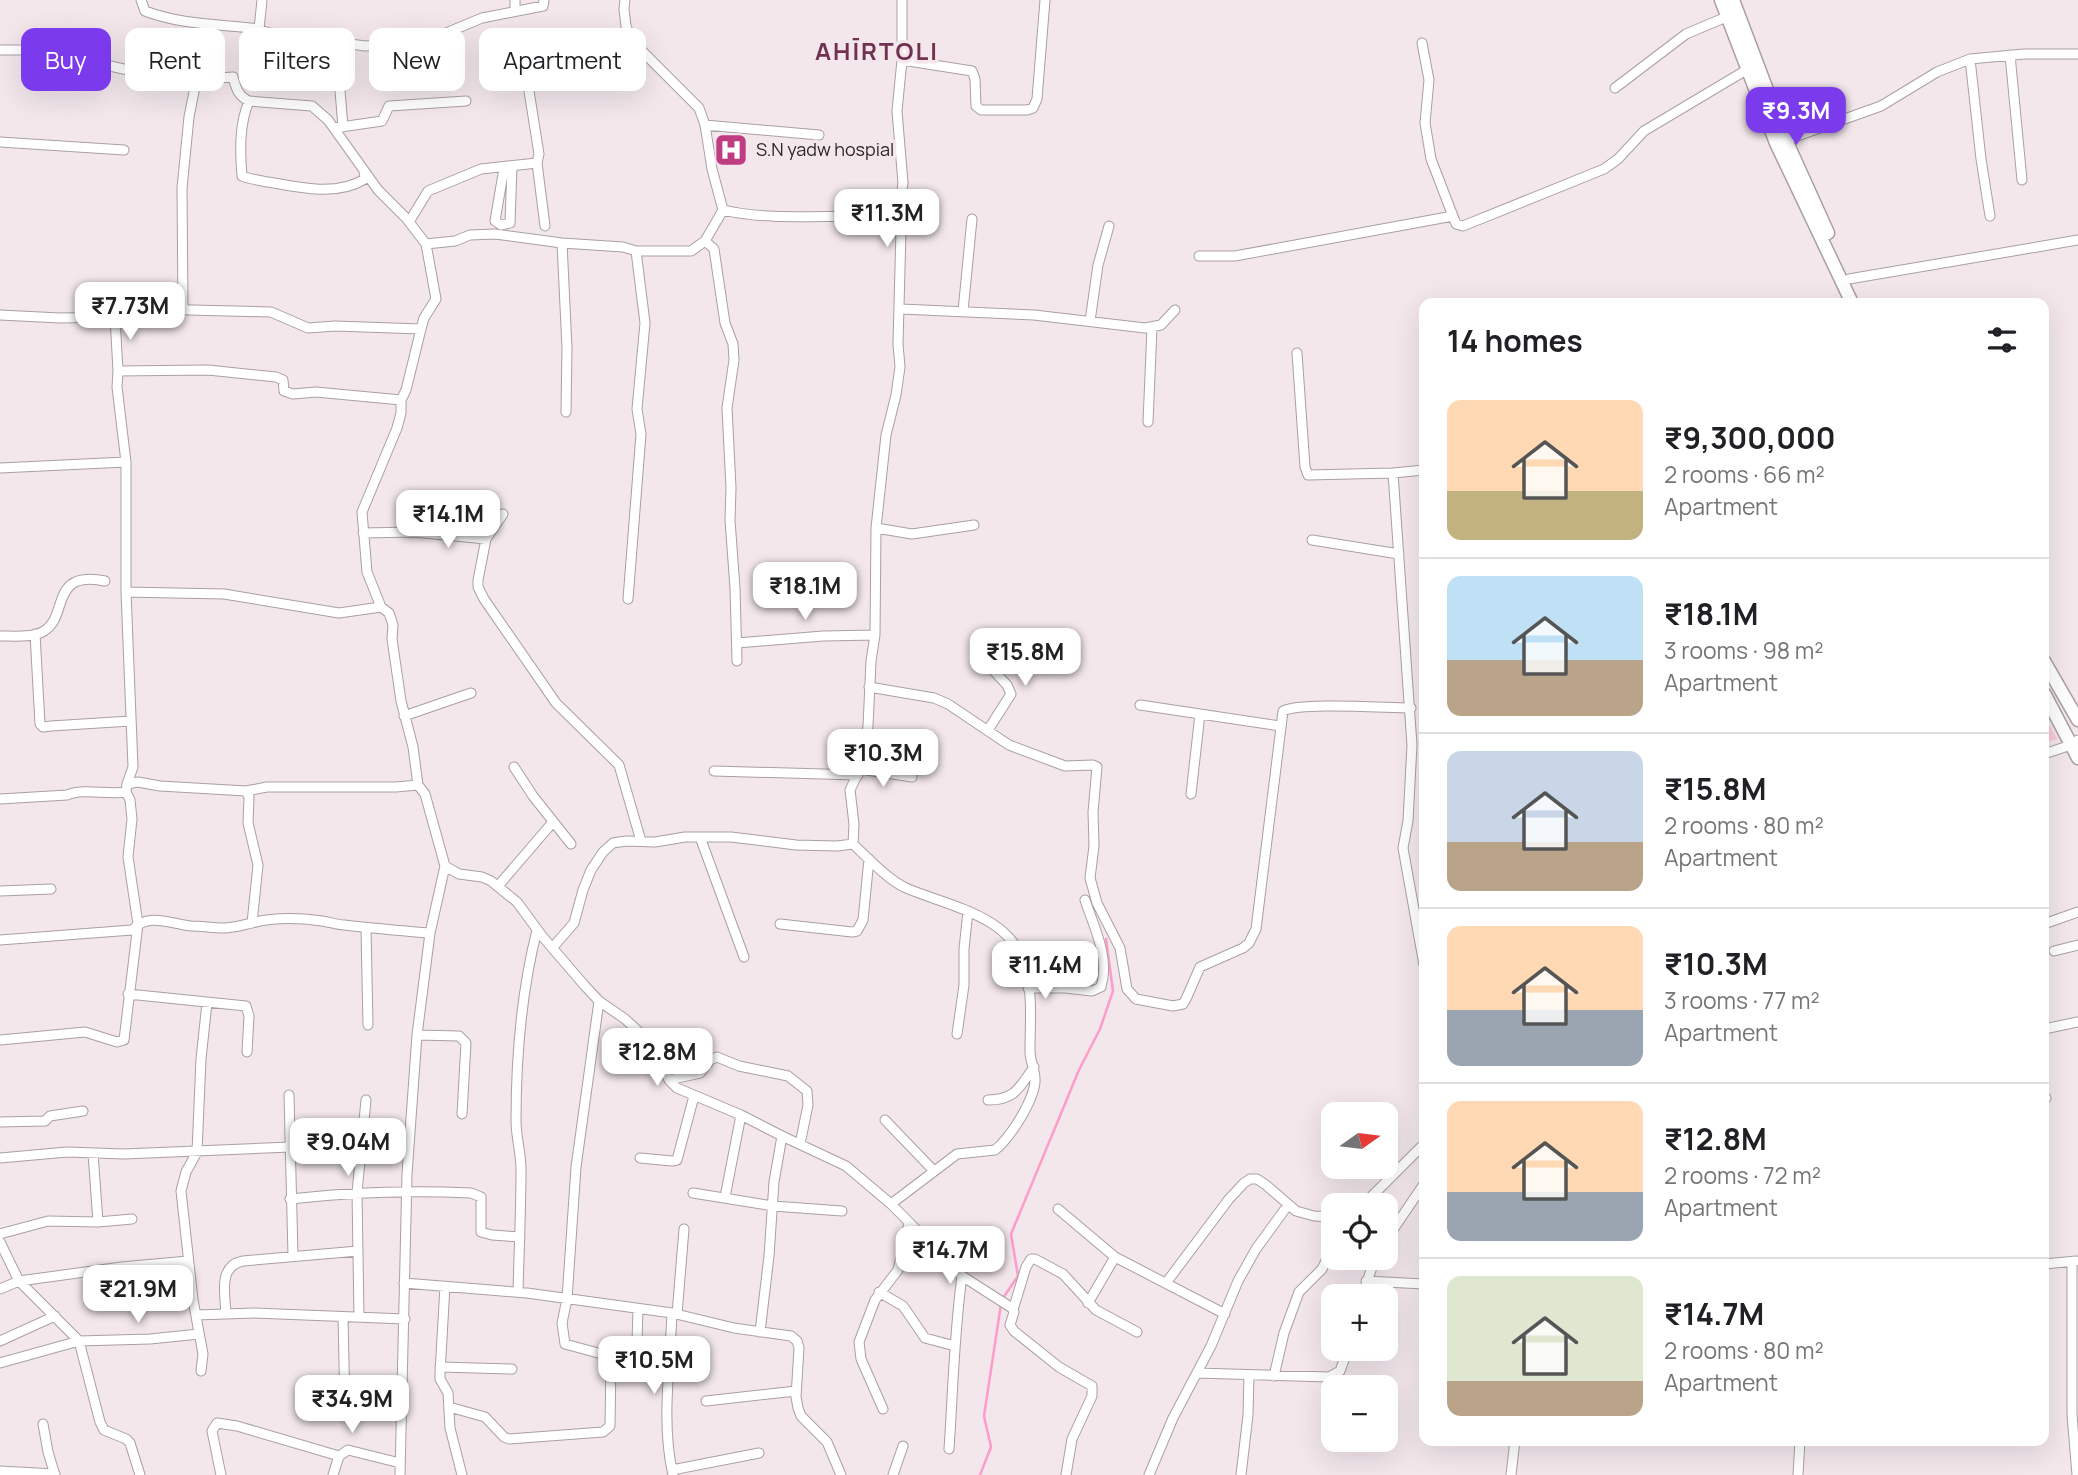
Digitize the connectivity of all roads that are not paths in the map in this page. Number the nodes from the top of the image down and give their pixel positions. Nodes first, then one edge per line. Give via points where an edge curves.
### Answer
1 (141, 0) edge
2 (262, 0) edge
3 (515, 0) edge
4 (544, 0) edge
5 (625, 0) edge
6 (902, 0) edge
7 (1045, 0) edge
8 (1721, 0) edge
9 (1732, 9) edge
10 (515, 11) junction
11 (203, 25) junction
12 (203, 28) edge
13 (245, 28) edge
14 (259, 28) edge
15 (1422, 43) dead end
16 (355, 45) edge
17 (0, 50) edge
18 (2078, 54) edge
19 (2010, 55) junction
20 (1970, 59) junction
21 (902, 60) junction
22 (125, 68) edge
23 (1748, 69) junction
24 (225, 77) edge
25 (1615, 88) dead end
26 (194, 91) edge
27 (338, 91) edge
28 (529, 91) edge
29 (249, 101) junction
30 (466, 101) dead end
31 (705, 125) junction
32 (339, 128) junction
33 (820, 135) dead end
34 (1786, 140) junction
35 (0, 142) edge
36 (124, 149) dead end
37 (537, 163) junction
38 (512, 167) junction
39 (363, 171) junction
40 (2022, 180) dead end
41 (723, 210) junction
42 (1453, 216) junction
43 (1990, 216) dead end
44 (898, 218) junction
45 (972, 219) dead end
46 (409, 222) junction
47 (545, 226) dead end
48 (1109, 226) dead end
49 (2078, 240) edge
50 (705, 241) junction
51 (562, 243) junction
52 (426, 244) junction
53 (636, 251) junction
54 (1199, 256) dead end
55 (1849, 279) junction
56 (1850, 298) edge
57 (1858, 298) edge
58 (901, 309) junction
59 (183, 310) junction
60 (1175, 310) dead end
61 (963, 311) junction
62 (0, 315) edge
63 (114, 317) junction
64 (1090, 321) junction
65 (1152, 328) junction
66 (421, 329) junction
67 (1297, 353) dead end
68 (118, 370) junction
69 (401, 400) junction
70 (566, 412) dead end
71 (1148, 422) dead end
72 (126, 462) junction
73 (0, 468) edge
74 (1419, 470) edge
75 (1394, 473) junction
76 (503, 514) dead end
77 (974, 525) dead end
78 (876, 528) junction
79 (363, 533) junction
80 (486, 539) junction
81 (1312, 540) dead end
82 (1399, 554) junction
83 (104, 581) dead end
84 (126, 592) junction
85 (628, 600) dead end
86 (382, 607) junction
87 (35, 634) junction
88 (875, 635) junction
89 (0, 636) edge
90 (737, 643) junction
91 (979, 655) dead end
92 (737, 661) dead end
93 (2049, 670) edge
94 (869, 687) junction
95 (471, 693) dead end
96 (2049, 701) edge
97 (1140, 705) dead end
98 (1410, 708) junction
99 (1200, 714) junction
100 (404, 716) junction
101 (2078, 720) edge
102 (131, 721) junction
103 (1280, 726) junction
104 (988, 730) junction
105 (2074, 743) edge
106 (1412, 745) junction
107 (1419, 745) edge
108 (2049, 752) edge
109 (2078, 758) edge
110 (514, 767) dead end
111 (714, 771) dead end
112 (859, 772) junction
113 (912, 777) dead end
114 (418, 785) junction
115 (127, 788) junction
116 (246, 791) junction
117 (1191, 794) dead end
118 (0, 799) edge
119 (553, 822) junction
120 (700, 837) junction
121 (641, 841) junction
122 (571, 844) dead end
123 (853, 844) junction
124 (869, 859) junction
125 (445, 866) junction
126 (498, 886) junction
127 (51, 889) dead end
128 (0, 891) edge
129 (1085, 900) dead end
130 (968, 911) junction
131 (2078, 912) edge
132 (2049, 922) edge
133 (252, 923) junction
134 (138, 924) junction
135 (780, 925) dead end
136 (366, 928) junction
137 (537, 930) junction
138 (430, 933) junction
139 (1419, 937) edge
140 (0, 940) edge
141 (2078, 944) edge
142 (553, 947) junction
143 (2054, 951) dead end
144 (744, 957) dead end
145 (1028, 988) junction
146 (128, 994) junction
147 (599, 1001) junction
148 (207, 1003) junction
149 (2078, 1022) edge
150 (368, 1024) dead end
151 (2049, 1027) edge
152 (957, 1034) dead end
153 (417, 1035) junction
154 (0, 1040) edge
155 (247, 1052) dead end
156 (1034, 1067) junction
157 (669, 1080) junction
158 (289, 1095) dead end
159 (694, 1096) junction
160 (366, 1100) dead end
161 (988, 1100) dead end
162 (83, 1111) dead end
163 (462, 1114) dead end
164 (741, 1115) junction
165 (885, 1120) dead end
166 (0, 1122) edge
167 (782, 1136) junction
168 (800, 1144) junction
169 (290, 1147) junction
170 (1419, 1149) edge
171 (197, 1152) junction
172 (93, 1153) junction
173 (0, 1158) edge
174 (640, 1158) dead end
175 (933, 1171) junction
176 (407, 1190) junction
177 (1419, 1191) edge
178 (357, 1192) junction
179 (693, 1193) dead end
180 (1375, 1193) edge
181 (725, 1197) junction
182 (290, 1199) junction
183 (891, 1204) junction
184 (1288, 1205) junction
185 (773, 1206) junction
186 (1058, 1209) dead end
187 (842, 1211) dead end
188 (1321, 1216) edge
189 (132, 1219) dead end
190 (97, 1222) junction
191 (1398, 1222) edge
192 (909, 1223) junction
193 (684, 1229) dead end
194 (0, 1234) edge
195 (520, 1237) junction
196 (0, 1242) edge
197 (358, 1251) junction
198 (293, 1256) junction
199 (1115, 1257) junction
200 (188, 1261) junction
201 (2075, 1262) edge
202 (2049, 1264) edge
203 (1321, 1269) edge
204 (1371, 1270) edge
205 (962, 1276) junction
206 (19, 1281) junction
207 (1366, 1281) junction
208 (404, 1283) junction
209 (1166, 1283) junction
210 (1365, 1284) edge
211 (1419, 1284) edge
212 (445, 1286) junction
213 (0, 1289) edge
214 (518, 1292) junction
215 (879, 1292) junction
216 (567, 1299) junction
217 (1088, 1303) junction
218 (1011, 1308) junction
219 (638, 1309) junction
220 (226, 1314) junction
221 (674, 1314) junction
222 (1225, 1314) junction
223 (196, 1315) junction
224 (55, 1316) junction
225 (343, 1317) junction
226 (359, 1317) junction
227 (405, 1319) junction
228 (760, 1332) junction
229 (1137, 1332) dead end
230 (199, 1334) junction
231 (0, 1341) edge
232 (79, 1341) junction
233 (955, 1346) junction
234 (1345, 1361) edge
235 (0, 1363) edge
236 (2075, 1363) edge
237 (440, 1367) junction
238 (512, 1369) dead end
239 (201, 1371) dead end
240 (1197, 1373) junction
241 (1249, 1375) junction
242 (636, 1376) dead end
243 (1275, 1376) junction
244 (796, 1391) junction
245 (2075, 1392) edge
246 (706, 1401) dead end
247 (345, 1408) dead end
248 (449, 1408) junction
249 (883, 1409) dead end
250 (43, 1424) dead end
251 (1514, 1446) edge
252 (1800, 1446) edge
253 (903, 1447) dead end
254 (949, 1449) dead end
255 (759, 1453) dead end
256 (339, 1456) junction
257 (400, 1463) junction
258 (2077, 1464) edge
259 (0, 1471) edge
260 (672, 1473) edge
261 (55, 1475) edge
262 (140, 1475) edge
263 (221, 1475) edge
264 (333, 1475) edge
265 (400, 1475) edge
266 (462, 1475) edge
267 (841, 1475) edge
268 (893, 1475) edge
269 (1066, 1475) edge
270 (1149, 1475) edge
271 (1241, 1475) edge
272 (1511, 1475) edge
273 (1798, 1475) edge
274 (2077, 1475) edge

1 - 11 street via 145,11
2 - 14 street
3 - 10 street
4 - 10 street via 543,6
5 - 31 street via 632,41 699,108
6 - 21 street
7 - 21 street via 1033,108 981,110 976,106 972,71
8 - 9 main road
9 - 23 main road
9 - 25 street via 1686,34
9 - 34 main road
10 - 16 street via 460,25 422,43
11 - 12 street
11 - 13 street
15 - 42 street via 1429,80 1425,123 1431,159
17 - 22 street via 46,49
18 - 19 street
19 - 20 street
19 - 40 street
20 - 34 street via 1937,72 1881,106
20 - 43 street
21 - 44 street via 897,111 903,183
23 - 42 street via 1644,131 1618,159 1590,177 1472,223 1457,224
23 - 56 main road via 1776,143
24 - 29 street via 233,77 237,91
26 - 59 street via 182,188
27 - 32 street
28 - 37 street
29 - 32 street via 312,106
29 - 39 street via 240,138 242,176 309,190 360,182 365,179
30 - 32 street via 389,106 382,121
31 - 33 street
31 - 41 street
32 - 39 street
34 - 55 main road
35 - 36 street
37 - 38 street
37 - 47 street
38 - 38 street via 510,223 500,225 495,221 497,199 503,174
38 - 46 street via 481,169 428,191
39 - 46 street
41 - 44 street
41 - 50 street
42 - 54 street via 1235,256
44 - 58 street
45 - 61 street
46 - 52 street
48 - 64 street
49 - 55 street
50 - 53 street via 691,251
50 - 90 street via 714,248 725,323 733,344 727,408
51 - 52 street via 495,234
51 - 53 street
51 - 70 street
52 - 66 street via 436,299
53 - 85 street via 645,323
55 - 57 main road
58 - 61 street
58 - 78 street via 900,368 886,435
59 - 63 street via 118,306
59 - 66 street via 271,312 308,328
60 - 65 street
61 - 64 street
62 - 63 street
63 - 68 street
64 - 65 street
65 - 71 street
66 - 69 street
67 - 75 street via 1308,475
68 - 69 street via 208,370 276,377 283,380 284,391 293,394
68 - 72 street
69 - 79 street via 397,428 362,512
72 - 73 street
72 - 84 street
74 - 75 street
75 - 82 street
76 - 80 street
77 - 78 street via 912,534
78 - 88 street
79 - 80 street
79 - 86 street via 368,572
80 - 121 street via 478,587 556,703 619,765
81 - 82 street
82 - 98 street
83 - 87 street via 91,578 72,583 51,625
84 - 86 street via 224,594 339,612
84 - 102 street
86 - 100 street via 393,625
87 - 89 street
87 - 102 street via 43,727
88 - 90 street
88 - 94 street
90 - 92 street
91 - 104 street via 1011,694
93 - 101 main road
94 - 104 street via 934,698
94 - 112 street via 868,726
95 - 100 street
96 - 105 main road
97 - 99 street
98 - 103 street via 1289,708 1283,711
98 - 106 street
99 - 103 street
99 - 117 street
100 - 114 street via 414,747
102 - 115 street via 133,767
103 - 104 street via 1253,937 1235,953 1203,964 1183,1004 1173,1006 1136,999 1127,989 1120,948 1094,894 1090,868 1097,767 1059,765 1009,745
105 - 108 street
105 - 109 main road
106 - 107 street
106 - 139 street via 1403,848
110 - 119 street
111 - 112 street
112 - 113 street
112 - 123 street via 850,790
114 - 116 street
114 - 125 street via 425,794
115 - 116 street via 138,782
115 - 118 street
115 - 134 street via 132,819 128,857
116 - 133 street via 258,864
119 - 122 street
119 - 126 street
120 - 121 street
120 - 123 street via 731,836 796,845
120 - 144 street
121 - 142 street via 613,843 603,852 586,880 574,923
123 - 124 street
124 - 130 street via 904,887
124 - 135 street via 863,920 857,931
125 - 126 street
125 - 138 street
126 - 137 street via 517,902
127 - 128 street
129 - 145 street via 1102,953 1101,987 1092,991
130 - 145 street via 1016,944
130 - 152 street
131 - 132 street
133 - 134 street via 225,928 155,919
133 - 136 street via 292,919
134 - 140 street via 132,930
134 - 146 street
136 - 138 street
136 - 150 street
137 - 142 street
137 - 195 street via 526,971 517,1064
138 - 153 street
141 - 143 street
142 - 147 street
145 - 156 street
146 - 148 street
146 - 154 street via 124,1041 85,1032
147 - 157 street via 649,1041
147 - 216 street via 576,1167
148 - 155 street via 246,1006
148 - 171 street
149 - 151 street
153 - 163 street via 459,1036 466,1043
153 - 176 street
156 - 161 street via 1008,1098
156 - 175 street via 1034,1090 1001,1145 995,1150 957,1154
157 - 159 street
157 - 168 street via 702,1070 717,1057 779,1073 806,1088
158 - 169 street
159 - 164 street
159 - 174 street via 677,1160
160 - 178 street
162 - 166 street via 44,1121
164 - 167 street
164 - 181 street
165 - 175 street
167 - 168 street
167 - 185 street
168 - 183 street via 846,1167
169 - 171 street
169 - 182 street
170 - 180 street
171 - 172 street
171 - 200 street via 181,1191
172 - 173 street
172 - 190 street
175 - 183 street
176 - 178 street
176 - 195 street via 478,1195 481,1232
176 - 208 street
177 - 191 street
178 - 182 street
178 - 197 street
179 - 181 street
181 - 185 street
182 - 198 street
183 - 192 street
184 - 188 street via 1304,1214
184 - 209 street via 1257,1179 1244,1183
184 - 222 street via 1256,1249
185 - 187 street
185 - 228 street
186 - 199 street
189 - 190 street
190 - 194 street via 48,1221
192 - 205 street
192 - 215 street via 898,1270
193 - 221 street
195 - 214 street
196 - 206 street
197 - 198 street
197 - 226 street
198 - 220 street via 231,1265 226,1270
199 - 209 street
199 - 217 street
200 - 206 street
200 - 223 street
201 - 202 street
201 - 236 street
203 - 243 street via 1299,1292
204 - 207 street
205 - 218 street
205 - 233 street
206 - 213 street
206 - 224 street
207 - 210 street
207 - 211 street
208 - 212 street
208 - 227 street
209 - 222 street
212 - 214 street
212 - 237 street
214 - 216 street
215 - 233 street via 907,1310 925,1338
215 - 249 street via 859,1348
216 - 219 street
216 - 248 street via 561,1331 565,1344 604,1353 611,1362 608,1430 509,1439 485,1417
217 - 218 street via 1063,1274 1031,1259
217 - 229 street
218 - 269 street via 1014,1331 1092,1386 1092,1396 1072,1439
219 - 221 street
219 - 242 street
220 - 223 street
220 - 225 street
221 - 228 street
221 - 260 street via 668,1413
222 - 240 street
223 - 230 street
224 - 231 street
224 - 232 street
225 - 226 street
225 - 247 street
226 - 227 street
227 - 257 street
228 - 244 street via 797,1341
230 - 232 street
230 - 239 street
232 - 235 street
232 - 262 street via 100,1422 104,1430 130,1443
233 - 254 street
234 - 243 street via 1336,1375 1329,1377
236 - 245 street
237 - 238 street
237 - 248 street
240 - 241 street
240 - 270 street
241 - 243 street
241 - 271 street
244 - 246 street
244 - 267 street via 797,1408 827,1442
245 - 258 street
248 - 266 street
250 - 261 street
251 - 272 street
252 - 273 street
253 - 268 street
255 - 260 street
256 - 257 street via 348,1450
256 - 263 street via 217,1423 212,1431
256 - 264 street
257 - 265 street
258 - 274 street
259 - 261 street

